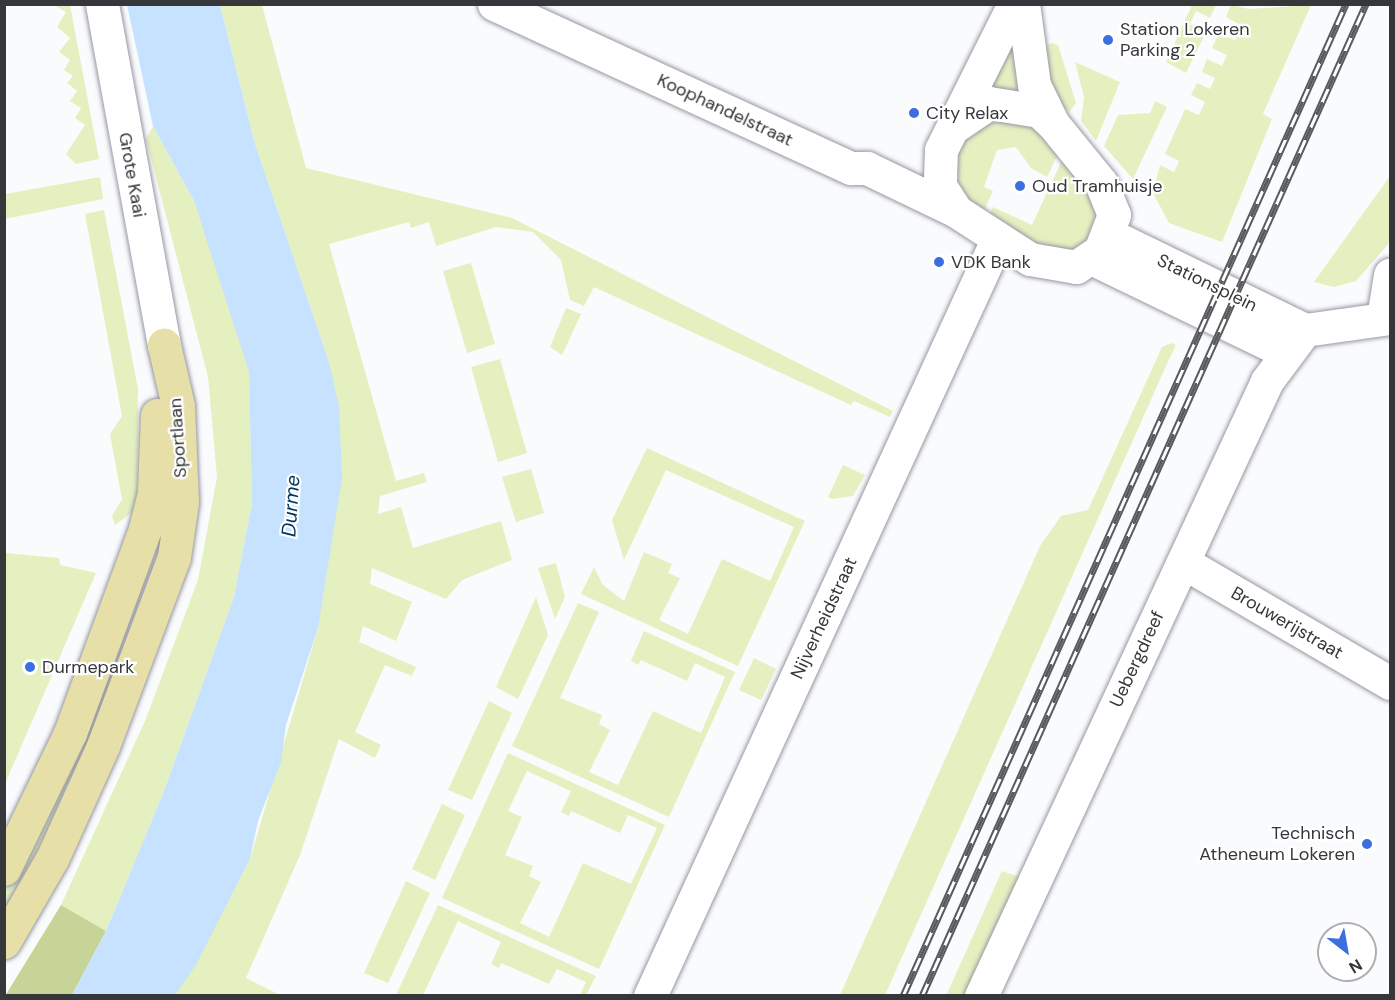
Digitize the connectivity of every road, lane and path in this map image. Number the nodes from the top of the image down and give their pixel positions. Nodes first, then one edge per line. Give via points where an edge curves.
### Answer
1 (102, 4) edge
2 (494, 4) edge
3 (1014, 4) edge
4 (1023, 4) edge
5 (1053, 124) junction
6 (951, 129) junction
7 (956, 210) junction
8 (998, 240) junction
9 (1101, 247) junction
10 (1390, 274) edge
11 (1387, 318) edge
12 (1295, 341) junction
13 (164, 345) junction
14 (1183, 562) junction
15 (1390, 683) edge
16 (4, 869) edge
17 (4, 942) edge
18 (650, 996) edge
19 (981, 996) edge

1 - 13 street, Grote Kaai
2 - 7 street, Koophandelstraat via 851,168 867,168
3 - 6 street
4 - 5 street via 1034,85
5 - 6 street via 1039,111 989,103
5 - 9 street via 1110,199
6 - 7 street via 938,175
7 - 8 street
8 - 9 street via 1030,260 1059,268
8 - 18 street, Nijverheidstraat
9 - 12 street, Stationsplein
10 - 11 street
11 - 12 street
12 - 14 street, Uebergdreef
13 - 16 main road, Sportlaan via 154,492 145,529 70,733
13 - 17 main road, Sportlaan via 178,406 182,502 174,557 99,756 52,859
14 - 15 street, Brouwerijstraat
14 - 19 street, Uebergdreef

